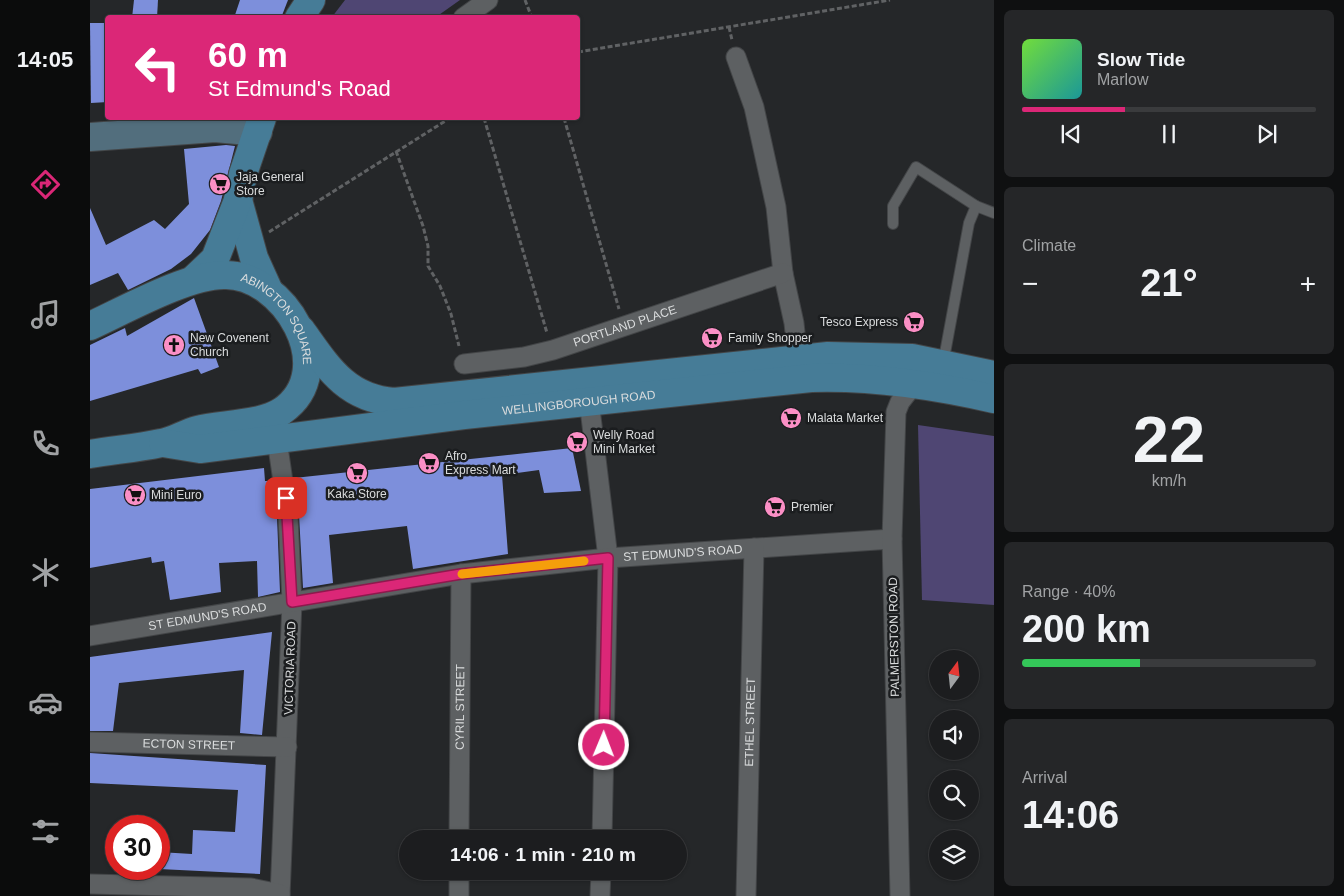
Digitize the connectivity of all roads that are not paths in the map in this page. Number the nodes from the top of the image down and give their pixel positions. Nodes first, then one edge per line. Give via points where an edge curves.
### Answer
1 (311, 0) edge
2 (488, 0) edge
3 (301, 15) edge
4 (467, 15) edge
5 (736, 58) dead end
6 (260, 125) edge
7 (90, 137) edge
8 (238, 200) junction
9 (976, 206) junction
10 (994, 213) edge
11 (893, 224) dead end
12 (783, 273) junction
13 (196, 278) junction
14 (268, 289) junction
15 (90, 326) edge
16 (300, 330) junction
17 (464, 364) road end
18 (799, 368) junction
19 (994, 375) edge
20 (932, 378) junction
21 (588, 391) junction
22 (994, 399) edge
23 (277, 440) junction
24 (163, 443) junction
25 (90, 454) edge
26 (892, 539) junction
27 (754, 548) junction
28 (608, 558) junction
29 (461, 574) junction
30 (292, 602) junction
31 (90, 636) edge
32 (90, 742) edge
33 (286, 747) junction
34 (459, 830) edge
35 (602, 830) edge
36 (459, 880) edge
37 (601, 880) edge
38 (90, 884) edge
39 (280, 895) edge
40 (459, 896) edge
41 (600, 896) edge
42 (746, 896) edge
43 (900, 896) edge

1 - 3 main road
2 - 4 street
5 - 12 street via 754,107 776,207
6 - 7 street
6 - 8 main road via 243,174
8 - 13 main road via 215,258
8 - 14 main road via 254,258
9 - 10 lane
9 - 11 lane via 916,167 893,206
9 - 20 lane via 969,223
12 - 17 street, PORTLAND PLACE via 553,350
12 - 18 street via 794,323
13 - 14 main road, ABINGTON SQUARE via 230,275
13 - 15 main road, ABINGTON SQUARE
14 - 16 main road, ABINGTON SQUARE
16 - 21 main road, WELLINGBOROUGH ROAD via 330,370 359,394 378,400 394,402 460,394
16 - 24 main road, ABINGTON SQUARE via 308,361 306,374 302,386 282,411 196,430
18 - 20 main road, WELLINGBOROUGH ROAD via 865,378
18 - 20 main road, WELLINGBOROUGH ROAD via 873,356
18 - 21 main road, WELLINGBOROUGH ROAD
19 - 20 main road, WELLINGBOROUGH ROAD
20 - 22 main road, WELLINGBOROUGH ROAD
20 - 26 street, PALMERSTON ROAD via 900,402 896,412
21 - 23 main road, WELLINGBOROUGH ROAD via 441,418
21 - 28 street
23 - 24 main road, WELLINGBOROUGH ROAD via 200,449
23 - 30 street, VICTORIA ROAD via 288,516
24 - 25 main road, ABINGTON SQUARE
26 - 27 street, ST EDMUND'S ROAD
26 - 43 street, PALMERSTON ROAD
27 - 28 street, ST EDMUND'S ROAD
27 - 42 street, ETHEL STREET
28 - 29 street, ST EDMUND'S ROAD
28 - 35 street
29 - 30 street, ST EDMUND'S ROAD
29 - 34 street, CYRIL STREET
30 - 31 street, ST EDMUND'S ROAD
30 - 33 street, VICTORIA ROAD
32 - 33 street, ECTON STREET
33 - 39 street, VICTORIA ROAD
36 - 40 street
37 - 41 street
38 - 39 street via 251,888

